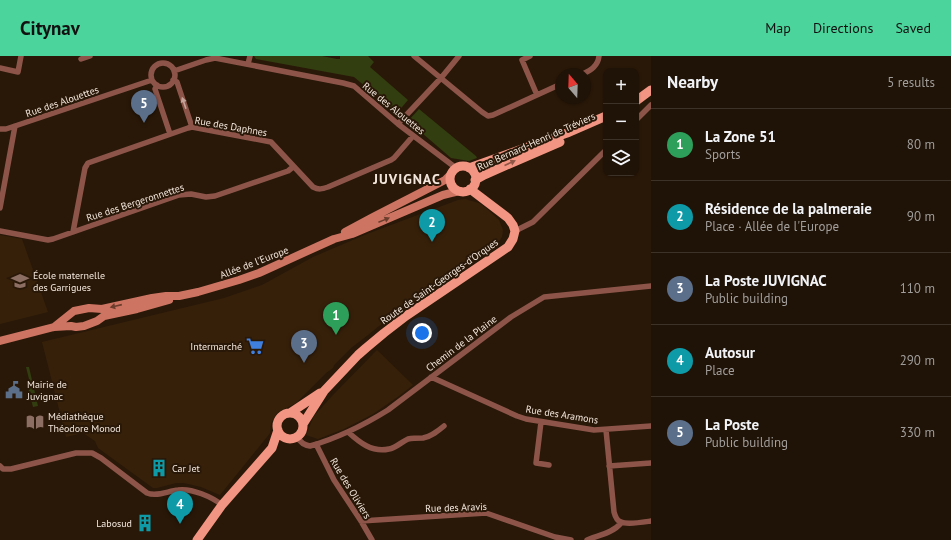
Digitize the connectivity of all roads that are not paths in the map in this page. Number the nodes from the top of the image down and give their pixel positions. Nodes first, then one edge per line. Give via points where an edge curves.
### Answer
1 (21, 56) edge
2 (90, 56) edge
3 (250, 56) edge
4 (414, 56) edge
5 (459, 56) edge
6 (530, 56) edge
7 (599, 56) edge
8 (81, 59) dead end
9 (248, 64) junction
10 (0, 68) edge
11 (591, 70) edge
12 (174, 71) junction
13 (440, 78) junction
14 (152, 80) junction
15 (173, 80) junction
16 (157, 85) junction
17 (555, 87) edge
18 (651, 90) edge
19 (537, 95) junction
20 (651, 97) edge
21 (639, 99) edge
22 (639, 104) edge
23 (651, 105) edge
24 (603, 117) edge
25 (639, 117) edge
26 (603, 123) edge
27 (398, 124) junction
28 (15, 126) junction
29 (192, 127) junction
30 (0, 129) edge
31 (170, 134) junction
32 (413, 136) junction
33 (603, 153) edge
34 (293, 167) junction
35 (470, 168) junction
36 (453, 171) junction
37 (475, 180) junction
38 (470, 189) junction
39 (460, 191) junction
40 (0, 208) edge
41 (0, 231) edge
42 (516, 231) junction
43 (73, 232) junction
44 (334, 239) junction
45 (651, 286) edge
46 (179, 296) junction
47 (97, 309) junction
48 (69, 316) junction
49 (100, 318) junction
50 (71, 326) junction
51 (54, 327) junction
52 (0, 341) edge
53 (431, 377) junction
54 (324, 391) junction
55 (290, 413) junction
56 (542, 422) junction
57 (303, 424) junction
58 (444, 426) dead end
59 (651, 426) edge
60 (278, 430) junction
61 (606, 430) junction
62 (348, 432) junction
63 (293, 438) junction
64 (316, 444) junction
65 (272, 448) junction
66 (651, 463) edge
67 (0, 466) edge
68 (548, 466) dead end
69 (609, 466) junction
70 (222, 505) junction
71 (361, 521) junction
72 (651, 521) edge
73 (621, 523) junction
74 (197, 540) edge
75 (372, 540) edge
76 (571, 540) edge
77 (587, 540) edge

1 - 10 street via 18,72
2 - 8 street
3 - 9 street
4 - 13 street
5 - 13 street
6 - 19 street via 522,60
7 - 11 street
9 - 12 street, Rue des Alouettes via 215,58
9 - 27 street, Rue des Alouettes via 354,86
12 - 14 street via 166,63 158,64 152,68
12 - 15 street
13 - 19 street via 488,116
13 - 27 street
14 - 16 street
14 - 28 street, Rue des Alouettes
15 - 16 street via 166,86
29 -> 15 street via 177,82
16 - 31 street via 155,89
17 - 19 street
18 - 21 main road
20 - 22 main road
23 - 25 street
24 - 35 main road, Rue Bernard-Henri de Tréviers
37 -> 26 main road, Rue Bernard-Henri de Tréviers
27 - 32 street, Rue des Alouettes
28 - 30 street, Rue des Alouettes
28 - 40 street
29 - 31 street, Rue des Daphnes
29 - 34 street, Rue des Daphnes via 271,142
31 - 43 street, Rue des Daphnes via 86,165
32 - 34 street via 391,160 322,189 313,187
32 - 36 street, Rue des Alouettes
33 - 42 street via 533,222
34 - 43 street, Rue des Bergeronnettes via 288,171 215,196 179,195
35 - 36 main road via 463,166
35 - 37 main road
36 - 39 main road via 450,178 453,187
36 - 44 street, Allée de l'Europe via 445,180
37 - 38 main road
38 - 39 main road
38 - 42 main road via 508,218
44 -> 39 street, Allée de l'Europe via 352,234 443,195
41 - 43 street, Rue des Bergeronnettes via 48,240
42 - 54 main road, Route de Saint-Georges-d'Orques via 508,247 384,333 358,355
44 - 46 street, Allée de l'Europe via 259,273
45 - 53 street, Chemin de la Plaine via 544,297 511,317
46 -> 47 street, Allée de l'Europe via 152,298
46 - 49 street, Allée de l'Europe
47 - 48 street, Allée de l'Europe via 93,307
47 - 49 street
48 - 50 street
48 - 51 street, Allée de l'Europe
49 - 50 street, Allée de l'Europe via 84,326
50 - 51 street, Allée de l'Europe
51 - 52 street, Allée de l'Europe
53 - 56 street, Rue des Aramons via 517,416
53 - 62 street, Chemin de la Plaine via 388,410
54 - 55 main road, Route de Saint-Georges-d'Orques
54 - 57 main road, Route de Saint-Georges-d'Orques
55 - 57 main road via 299,417
55 - 60 main road via 285,414 278,422
56 - 61 street, Rue des Aramons
56 - 68 street via 536,463
57 - 63 main road via 302,430
58 - 62 street via 424,438 409,439 390,449 381,450 361,444
59 - 61 street, Rue des Aramons
60 - 63 main road via 282,435
60 - 65 main road
61 - 69 street
62 - 64 street, Chemin de la Plaine
63 - 64 street via 306,445
63 - 65 main road
64 - 71 street, Rue des Oliviers via 334,480
65 - 70 main road
66 - 69 street
67 - 70 street via 11,469 76,453 92,453 147,493 160,494 185,490 206,495
69 - 73 street via 614,512
70 - 74 main road
71 - 75 street, Rue des Oliviers
71 - 76 street, Rue des Aravis via 486,513
72 - 73 street
73 - 77 street via 612,531

